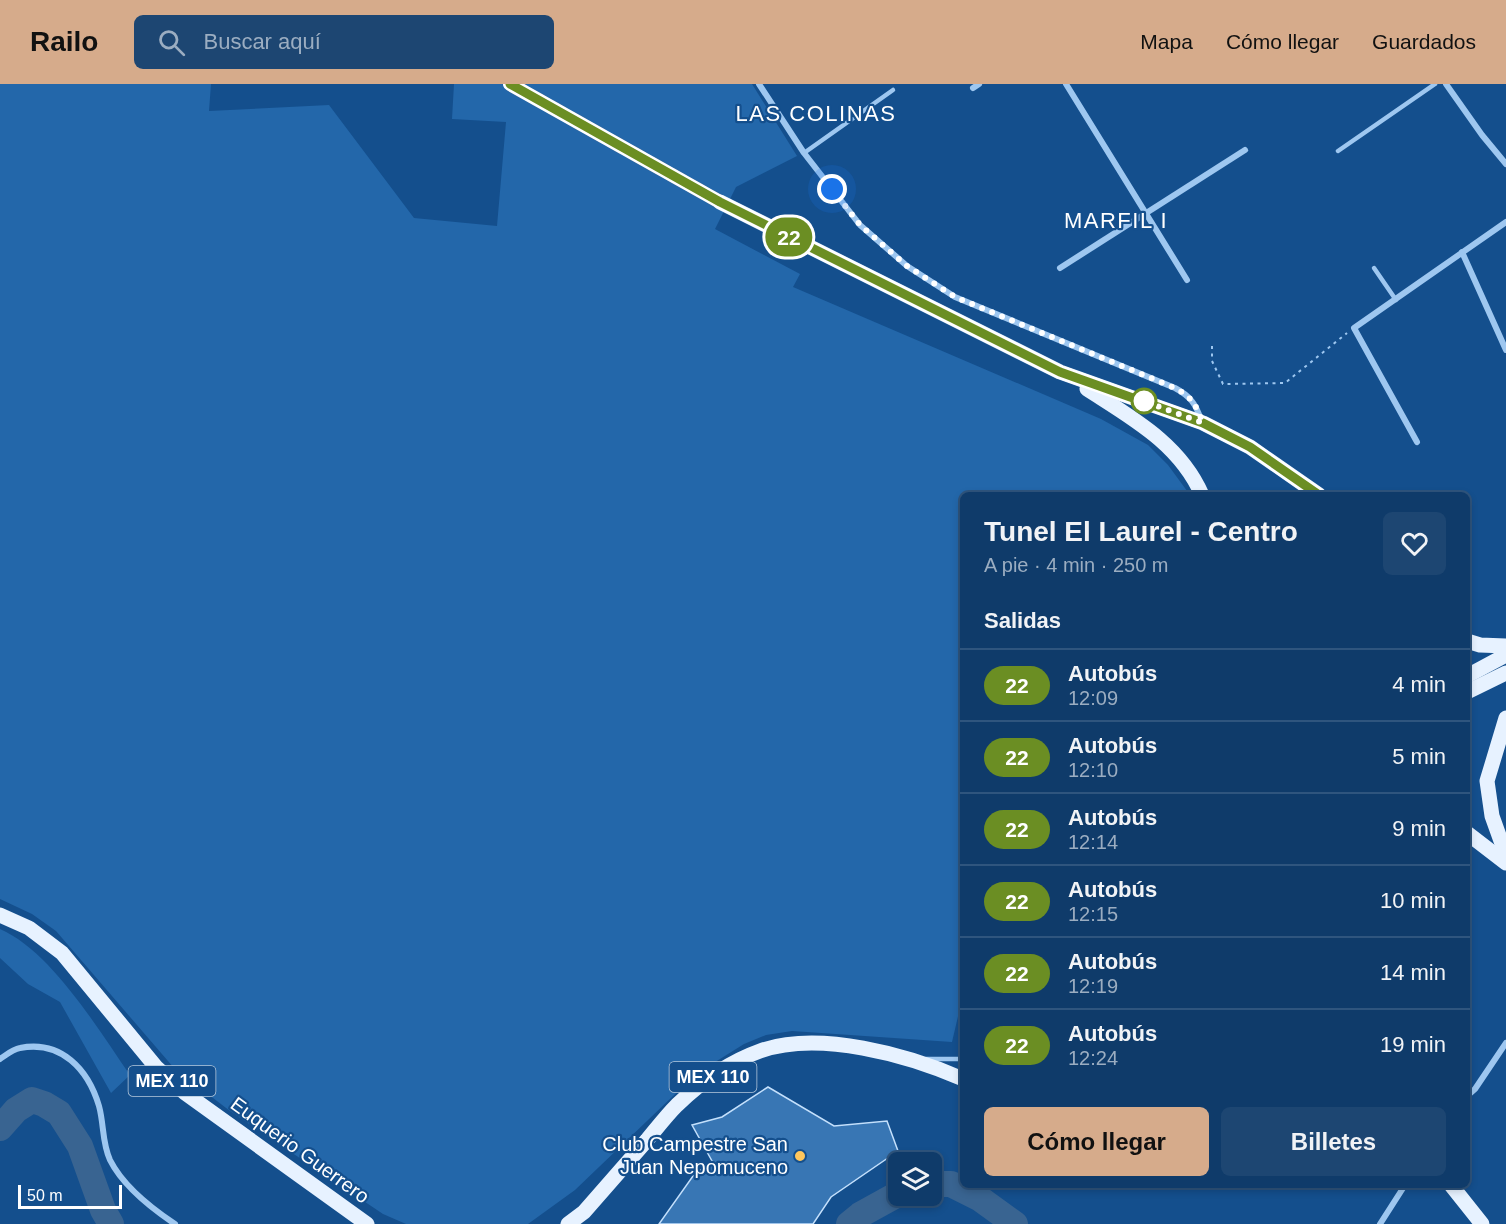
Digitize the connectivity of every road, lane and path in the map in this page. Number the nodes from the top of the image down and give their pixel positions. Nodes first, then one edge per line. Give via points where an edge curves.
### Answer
1 (759, 84) edge
2 (1066, 84) edge
3 (1435, 84) edge
4 (1446, 84) edge
5 (893, 90) dead end
6 (1245, 150) dead end
7 (1338, 151) dead end
8 (804, 153) junction
9 (1506, 164) edge
10 (720, 202) tunnel mouth
11 (1145, 213) junction
12 (1506, 222) edge
13 (1462, 252) junction
14 (1060, 268) dead end
15 (1374, 268) dead end
16 (1187, 280) dead end
17 (1396, 300) junction
18 (1354, 328) junction
19 (1212, 346) dead end
20 (1506, 350) edge
21 (1060, 372) junction
22 (1203, 423) junction
23 (1417, 442) dead end
24 (1200, 492) edge
25 (1315, 492) edge
26 (1470, 642) edge
27 (1506, 646) edge
28 (1506, 655) edge
29 (1506, 673) edge
30 (1470, 674) edge
31 (1470, 691) edge
32 (1506, 718) edge
33 (1470, 835) edge
34 (1506, 855) edge
35 (1506, 863) edge
36 (0, 915) edge
37 (1506, 1043) edge
38 (0, 1059) edge
39 (912, 1059) junction
40 (960, 1059) edge
41 (960, 1078) edge
42 (1470, 1093) edge
43 (1403, 1188) edge
44 (1453, 1188) edge
45 (175, 1224) edge
46 (367, 1224) edge
47 (568, 1224) edge
48 (1380, 1224) edge
49 (1482, 1224) edge

1 - 8 street
2 - 11 street
3 - 7 lane
4 - 9 street
5 - 8 lane
6 - 11 street
8 - 22 street via 860,225 907,266 955,297 1175,388 1188,395
10 - 21 main road
11 - 14 street
11 - 16 street
12 - 13 street
13 - 17 street
13 - 20 street
15 - 17 lane
17 - 18 street
18 - 19 path via 1285,383 1223,384 1212,361
18 - 23 street
21 - 22 main road
21 - 24 main road via 1147,428 1190,472
22 - 25 main road via 1250,447
26 - 27 main road
28 - 30 main road
29 - 31 main road
32 - 34 main road via 1487,781 1492,816
33 - 35 main road
36 - 46 main road, Euquerio Guerrero / MEX 110 via 29,928 62,953 148,1058 185,1093
37 - 42 street
38 - 45 street via 18,1048 47,1047 70,1057 88,1079 99,1107 110,1160 125,1182
39 - 40 lane
39 - 41 main road, MEX 110
39 - 47 main road, MEX 110 via 837,1045 799,1043 762,1050 734,1062 676,1106 584,1212
43 - 48 street
44 - 49 main road

